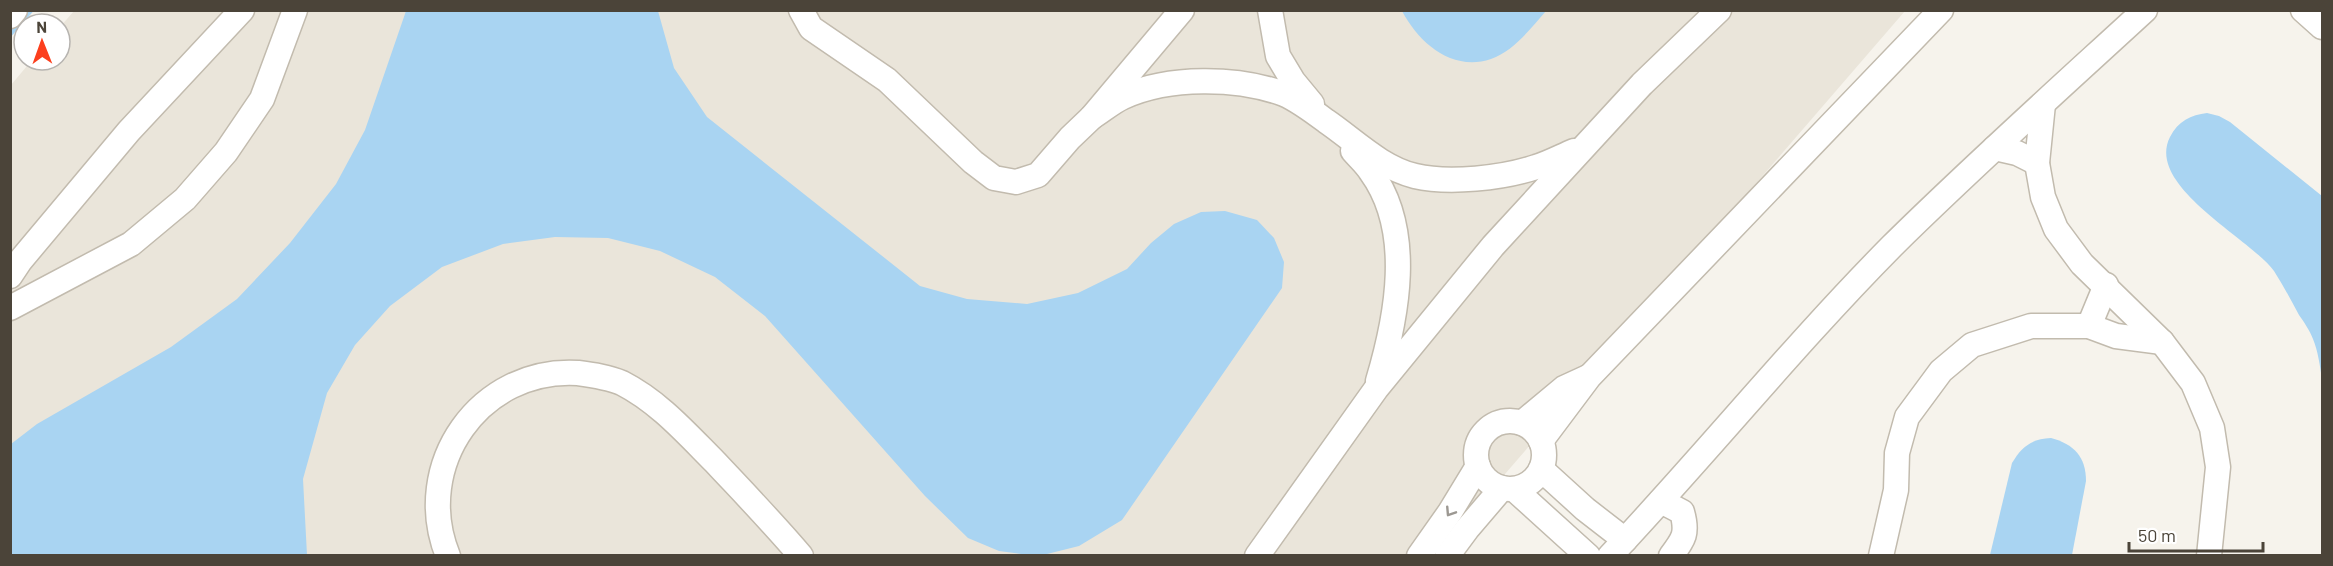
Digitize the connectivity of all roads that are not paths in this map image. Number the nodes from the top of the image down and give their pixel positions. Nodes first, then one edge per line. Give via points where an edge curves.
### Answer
1 (15, 10) edge
2 (242, 10) edge
3 (295, 10) edge
4 (801, 10) edge
5 (1182, 10) edge
6 (1270, 10) edge
7 (1719, 10) edge
8 (1941, 10) edge
9 (2145, 10) edge
10 (2303, 10) edge
11 (10, 16) edge
12 (2322, 27) edge
13 (2043, 104) junction
14 (1092, 117) junction
15 (1326, 121) junction
16 (1582, 147) junction
17 (1995, 147) junction
18 (2037, 163) junction
19 (10, 276) edge
20 (2106, 285) junction
21 (10, 308) edge
22 (2089, 326) junction
23 (2162, 342) junction
24 (1589, 377) junction
25 (1376, 389) junction
26 (1522, 423) junction
27 (1541, 441) junction
28 (1478, 466) junction
29 (1541, 470) junction
30 (1508, 488) junction
31 (1661, 501) junction
32 (1618, 548) edge
33 (448, 555) edge
34 (801, 555) edge
35 (1257, 555) edge
36 (1419, 555) edge
37 (1447, 555) edge
38 (1588, 555) edge
39 (1671, 555) edge
40 (1881, 555) edge
41 (2209, 555) edge

1 - 11 street
2 - 19 street via 129,131
3 - 21 street via 262,99 226,152 185,199 131,244
4 - 14 street via 812,28 887,80 972,162 994,178 1016,182 1038,175
5 - 14 street
6 - 15 street via 1278,56
7 - 16 street
8 - 24 street
9 - 13 street
10 - 12 street
13 - 17 street
13 - 18 street
14 - 15 street via 1124,97 1164,85 1204,81 1285,95
15 - 16 street via 1376,158 1412,176 1439,180 1481,178 1536,167
15 - 25 street via 1372,173 1394,226 1396,311
16 - 25 street via 1493,246
17 - 18 street
17 - 31 street via 1791,353
18 - 20 street via 2043,197 2056,229 2082,264
20 - 22 street
20 - 23 street
22 - 23 street via 2116,336
22 - 40 street via 2031,326 1972,345 1941,371 1907,417 1897,453 1896,490
23 - 41 street via 2193,383 2212,428 2218,467
24 - 26 street via 1564,388
24 - 27 street
25 - 35 street
26 - 27 street
26 - 28 street via 1500,422 1490,427 1477,445
27 - 29 street
28 - 30 street via 1491,484
28 -> 36 street
29 - 30 street via 1525,486
29 - 32 street via 1585,509
30 - 37 street
30 - 38 street
31 - 32 street
31 - 39 street via 1682,512 1686,526 1682,542
33 - 34 street via 437,519 437,491 443,462 460,431 479,408 504,390 530,377 564,373 620,382 651,400

